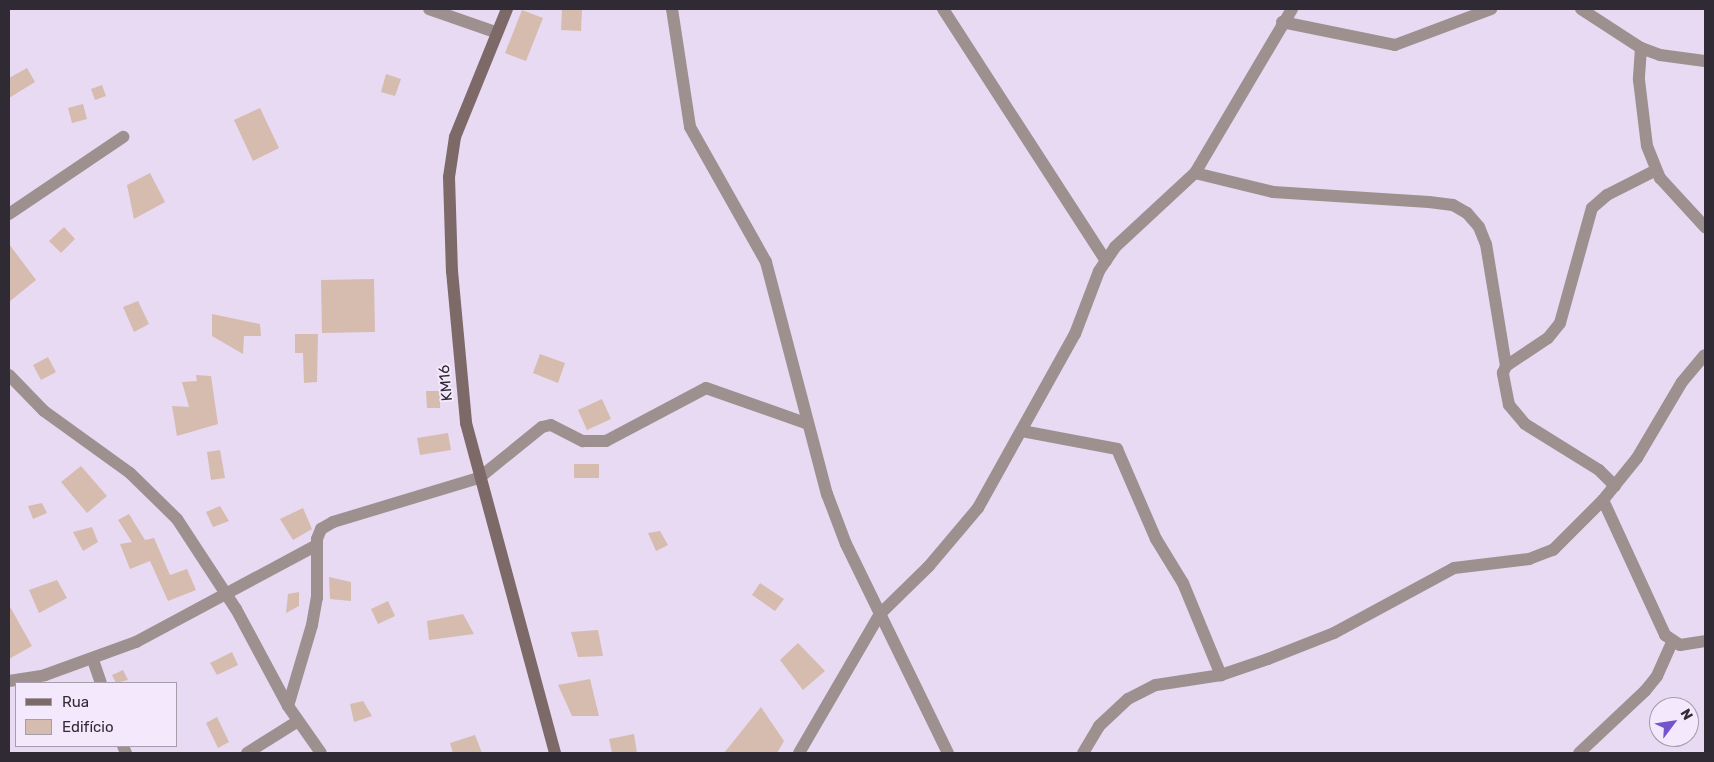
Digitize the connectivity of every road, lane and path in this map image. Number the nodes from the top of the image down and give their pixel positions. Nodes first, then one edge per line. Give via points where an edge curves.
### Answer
1 (429, 9) edge
2 (672, 9) edge
3 (943, 9) edge
4 (1292, 9) edge
5 (1491, 9) edge
6 (1581, 9) edge
7 (504, 10) edge
8 (1282, 22) junction
9 (495, 32) junction
10 (1641, 48) junction
11 (1705, 61) edge
12 (123, 137) dead end
13 (1656, 170) junction
14 (1195, 173) junction
15 (9, 214) edge
16 (1705, 227) edge
17 (1106, 261) junction
18 (1705, 355) edge
19 (1506, 366) junction
20 (9, 375) edge
21 (808, 424) junction
22 (1022, 431) junction
23 (479, 478) junction
24 (1615, 486) junction
25 (1603, 500) junction
26 (317, 545) junction
27 (226, 593) junction
28 (880, 614) junction
29 (1705, 641) edge
30 (1672, 642) junction
31 (93, 660) junction
32 (1221, 675) junction
33 (9, 681) edge
34 (101, 682) edge
35 (288, 706) junction
36 (298, 721) junction
37 (247, 753) edge
38 (321, 753) edge
39 (555, 753) edge
40 (799, 753) edge
41 (948, 753) edge
42 (1083, 753) edge
43 (1579, 753) edge

1 - 9 street
2 - 21 street via 690,127 766,262
3 - 17 street
4 - 8 street
5 - 8 street via 1395,45
6 - 10 street
7 - 9 street, KM16
8 - 14 street
9 - 23 street, KM16 via 455,137 449,177 452,271 466,423
10 - 11 street via 1660,55
10 - 13 street via 1642,112 1647,146
12 - 15 street
13 - 16 street
13 - 19 street via 1607,195 1592,208 1560,323 1548,338
14 - 17 street via 1179,192 1132,230
14 - 19 street via 1273,192 1428,202 1453,205 1467,213 1479,227 1486,244
17 - 22 street via 1076,334
18 - 24 street via 1682,382 1649,441
19 - 24 street via 1502,373 1509,405 1525,424 1599,470
20 - 27 street via 44,412 130,473 166,505
21 - 23 street via 706,388 606,441 583,441 551,425 542,427
21 - 28 street via 846,544
22 - 28 street via 978,508 929,566
22 - 32 street via 1117,449 1156,539 1183,583
23 - 26 street via 332,522 322,529
23 - 39 street, KM16
24 - 25 street
25 - 30 street via 1660,626
25 - 32 street via 1562,543 1542,556 1440,572 1334,633
26 - 27 street
26 - 35 street via 312,625
27 - 31 street via 136,642
27 - 35 street
28 - 40 street
28 - 41 street
29 - 30 street via 1680,645
30 - 43 street via 1657,676
31 - 33 street via 45,675
31 - 34 street
32 - 42 street via 1156,685 1128,699 1099,726
35 - 36 street
36 - 37 street
36 - 38 street

